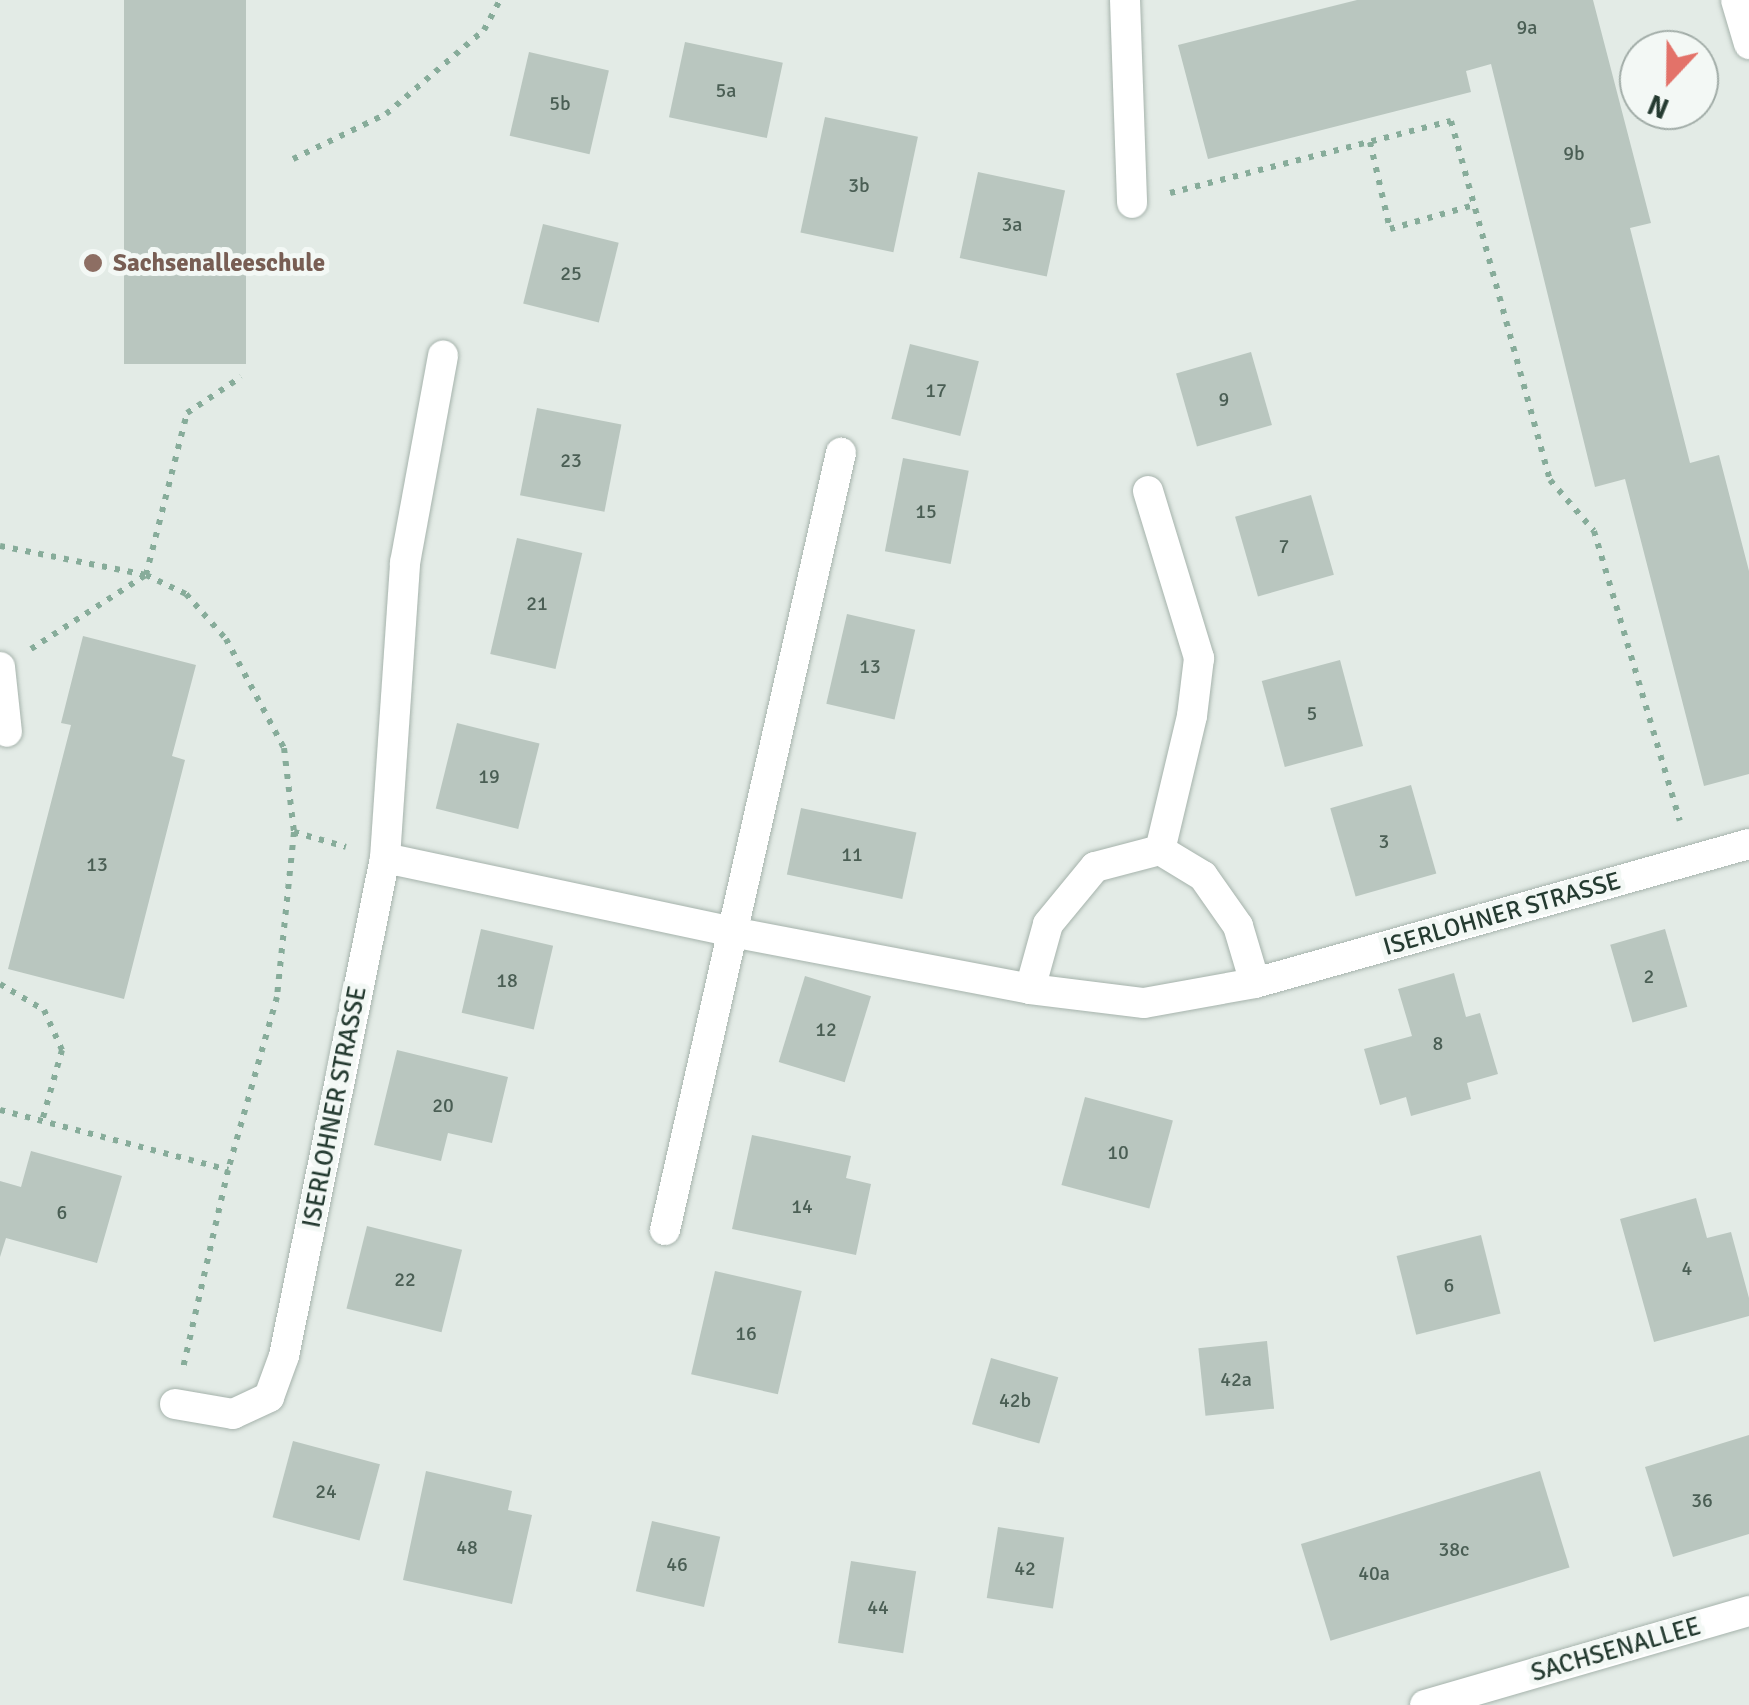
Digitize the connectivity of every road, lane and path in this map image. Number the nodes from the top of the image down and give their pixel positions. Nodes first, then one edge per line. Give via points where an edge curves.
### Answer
1 (500, 0) edge
2 (1125, 0) edge
3 (1736, 0) edge
4 (1749, 44) edge
5 (1370, 142) junction
6 (293, 159) dead end
7 (1132, 203) joint
8 (1474, 204) junction
9 (443, 356) dead end
10 (241, 377) dead end
11 (841, 454) dead end
12 (1148, 491) dead end
13 (0, 546) edge
14 (146, 575) junction
15 (1, 667) edge
16 (6, 732) dead end
17 (294, 832) junction
18 (1749, 844) edge
19 (1160, 850) junction
20 (385, 858) junction
21 (1692, 861) junction
22 (732, 932) junction
23 (1255, 982) junction
24 (0, 984) edge
25 (1030, 989) junction
26 (0, 1110) edge
27 (42, 1121) junction
28 (228, 1170) junction
29 (665, 1230) dead end
30 (175, 1404) joint
31 (1749, 1610) edge
32 (1424, 1705) edge

1 - 6 path via 484,30 386,114
2 - 7 street
3 - 4 street
5 - 7 path
5 - 8 path via 1451,121
5 - 8 path via 1390,229
8 - 21 path via 1550,480 1594,530
9 - 20 street, ISERLOHNER STRASSE via 404,564
10 - 14 path via 187,413
11 - 22 street
12 - 19 street via 1199,658
13 - 14 path
14 - 15 path
14 - 17 path via 186,594 226,639 284,748
15 - 16 street
17 - 20 path
17 - 28 path via 276,997
18 - 21 street, ISERLOHNER STRASSE
19 - 23 street via 1212,888 1238,926
19 - 25 street via 1094,867 1048,924
20 - 22 street, ISERLOHNER STRASSE
20 - 30 street, ISERLOHNER STRASSE via 284,1356 269,1397 234,1414
21 - 23 street, ISERLOHNER STRASSE
22 - 25 street, ISERLOHNER STRASSE
22 - 29 street
23 - 25 street, ISERLOHNER STRASSE via 1144,1003
24 - 27 path via 44,1010 62,1050
26 - 27 path
27 - 28 path
28 - 30 path
31 - 32 street, SACHSENALLEE

